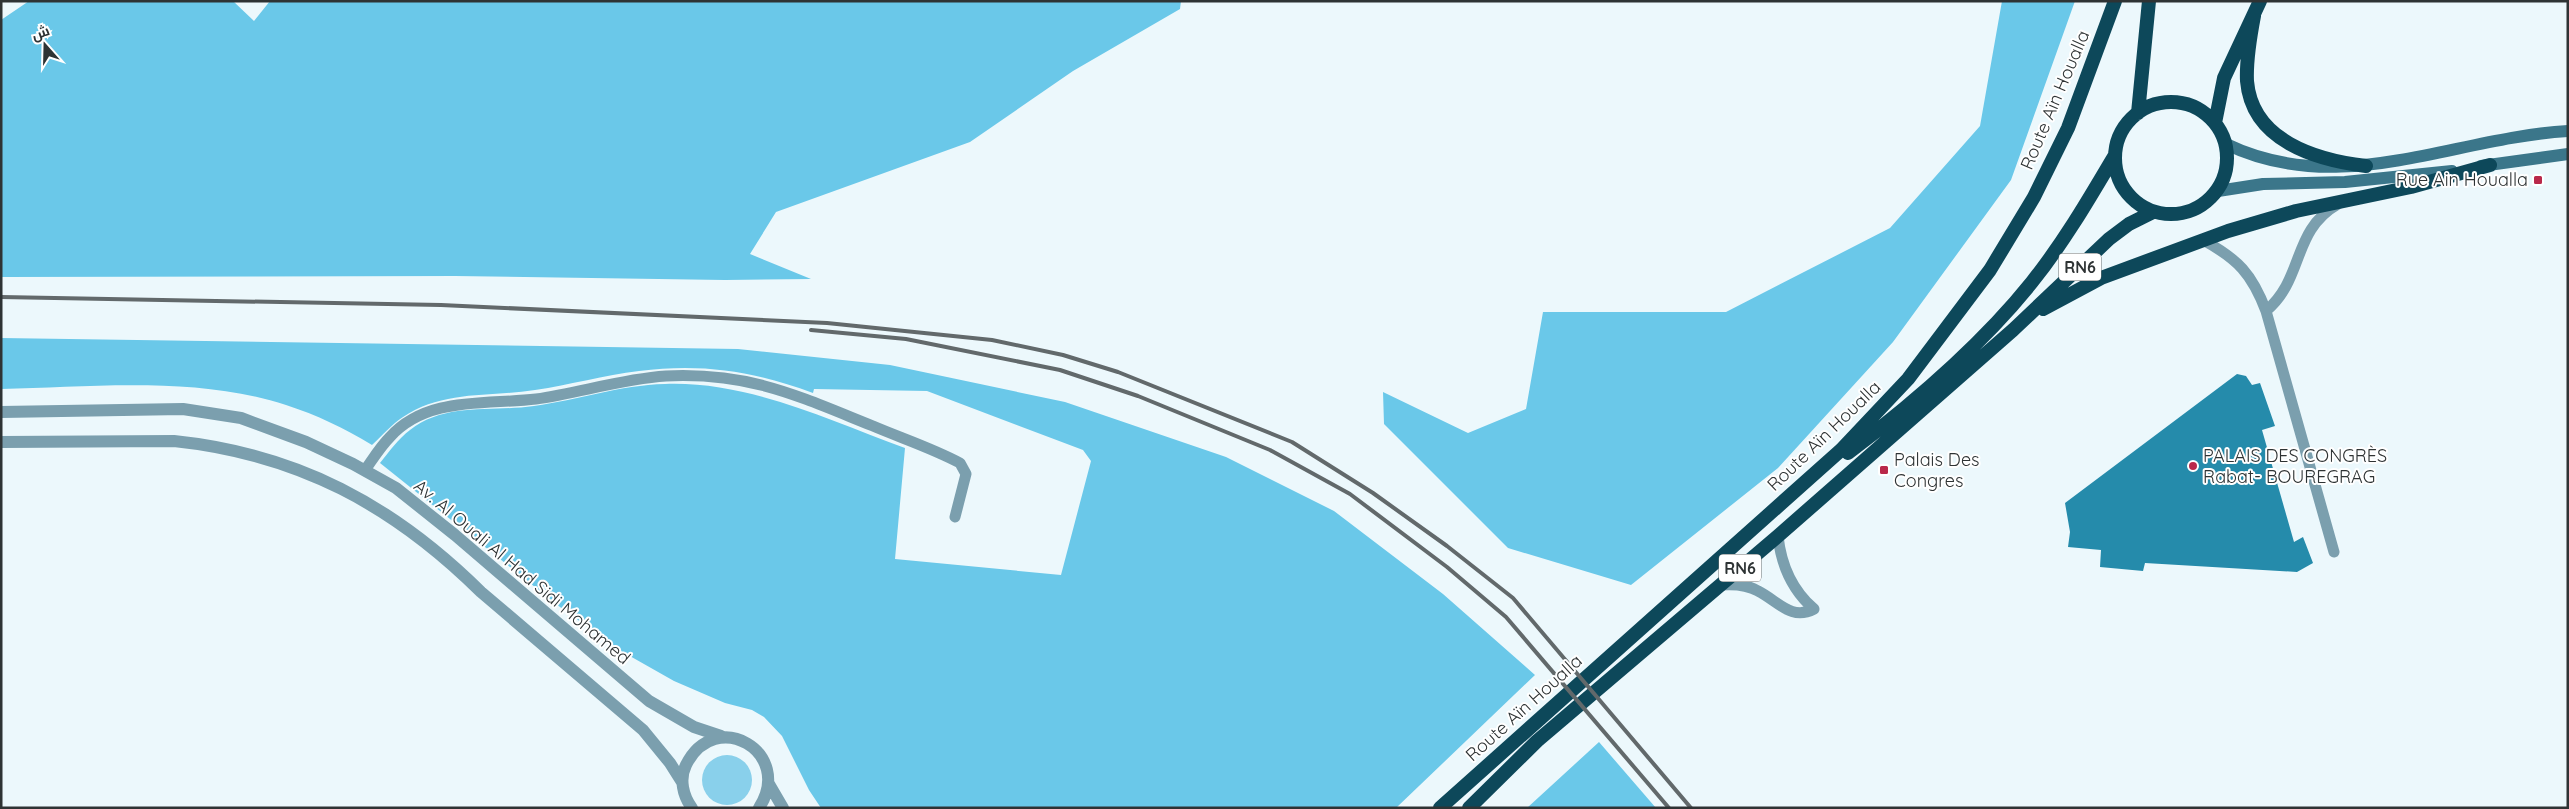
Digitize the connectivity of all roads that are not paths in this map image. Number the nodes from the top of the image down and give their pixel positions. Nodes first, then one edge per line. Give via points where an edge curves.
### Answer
1 (2115, 1) edge
2 (2149, 1) edge
3 (2260, 1) edge
4 (2254, 16) junction
5 (2138, 114) junction
6 (2215, 122) junction
7 (2568, 131) edge
8 (2226, 144) junction
9 (2568, 154) edge
10 (2115, 155) junction
11 (2490, 164) junction
12 (2366, 166) junction
13 (2218, 191) junction
14 (2340, 203) junction
15 (2153, 212) junction
16 (2203, 240) junction
17 (2266, 311) junction
18 (2013, 330) junction
19 (1, 412) edge
20 (1, 442) edge
21 (365, 470) junction
22 (1805, 483) junction
23 (954, 517) dead end
24 (1778, 536) junction
25 (2334, 552) dead end
26 (1720, 585) junction
27 (721, 736) junction
28 (682, 782) junction
29 (769, 784) junction
30 (692, 808) edge
31 (759, 808) edge
32 (783, 808) edge
33 (1440, 808) edge
34 (1469, 808) edge

1 - 22 highway, Route Aïn Houalla / RN6 via 2068,128 2034,197 1995,263 1908,379 1848,444
2 - 5 highway
3 - 4 highway
4 - 6 highway via 2224,78
4 - 12 highway via 2247,82 2255,110 2263,122 2297,148 2331,160
5 - 6 highway, RN6 via 2160,103 2184,104 2196,108
5 - 10 highway, RN6 via 2122,132
6 - 8 highway, RN6
7 - 12 main road via 2512,137
8 - 12 main road via 2258,158 2285,164 2341,168
8 - 13 highway, RN6 via 2227,168
9 - 11 main road
10 - 15 highway, RN6 via 2118,179 2124,190
10 - 22 highway, RN6 via 2056,250 2000,318 1909,405
11 - 13 main road via 2382,179 2263,184
11 - 14 highway
13 - 15 highway, RN6 via 2189,212
14 - 16 highway via 2287,213
14 - 17 lane via 2317,219 2308,230 2288,287
15 - 18 highway, Route Aïn Houalla / RN6 via 2108,239
16 - 17 lane via 2236,261 2249,274
16 - 18 highway via 2078,289
17 - 25 lane
18 - 24 highway, Route Aïn Houalla / RN6
19 - 21 street, Av. Al Ouali Al Had Sidi Mohamed via 154,409 212,413 241,418 285,433
20 - 28 street via 174,441 201,444 246,452 286,464 345,489 402,524 456,568 642,730
21 - 23 lane via 391,436 431,410 544,398 666,376 713,376 751,381 792,393 960,463 966,474
21 - 27 street, Av. Al Ouali Al Had Sidi Mohamed via 396,488 455,535 649,701 694,727
22 - 33 highway, Route Aïn Houalla / RN6
24 - 26 highway, Route Aïn Houalla / RN6
24 - 26 lane via 1788,574 1798,592 1814,609 1805,614 1794,613 1757,590 1739,585
26 - 34 highway, Route Aïn Houalla / RN6 via 1537,742
27 - 28 street via 704,742 691,754 683,769
27 - 29 street, Av. Al Ouali Al Had Sidi Mohamed via 750,744 761,755 768,769
28 - 30 street
29 - 31 street
29 - 32 street

